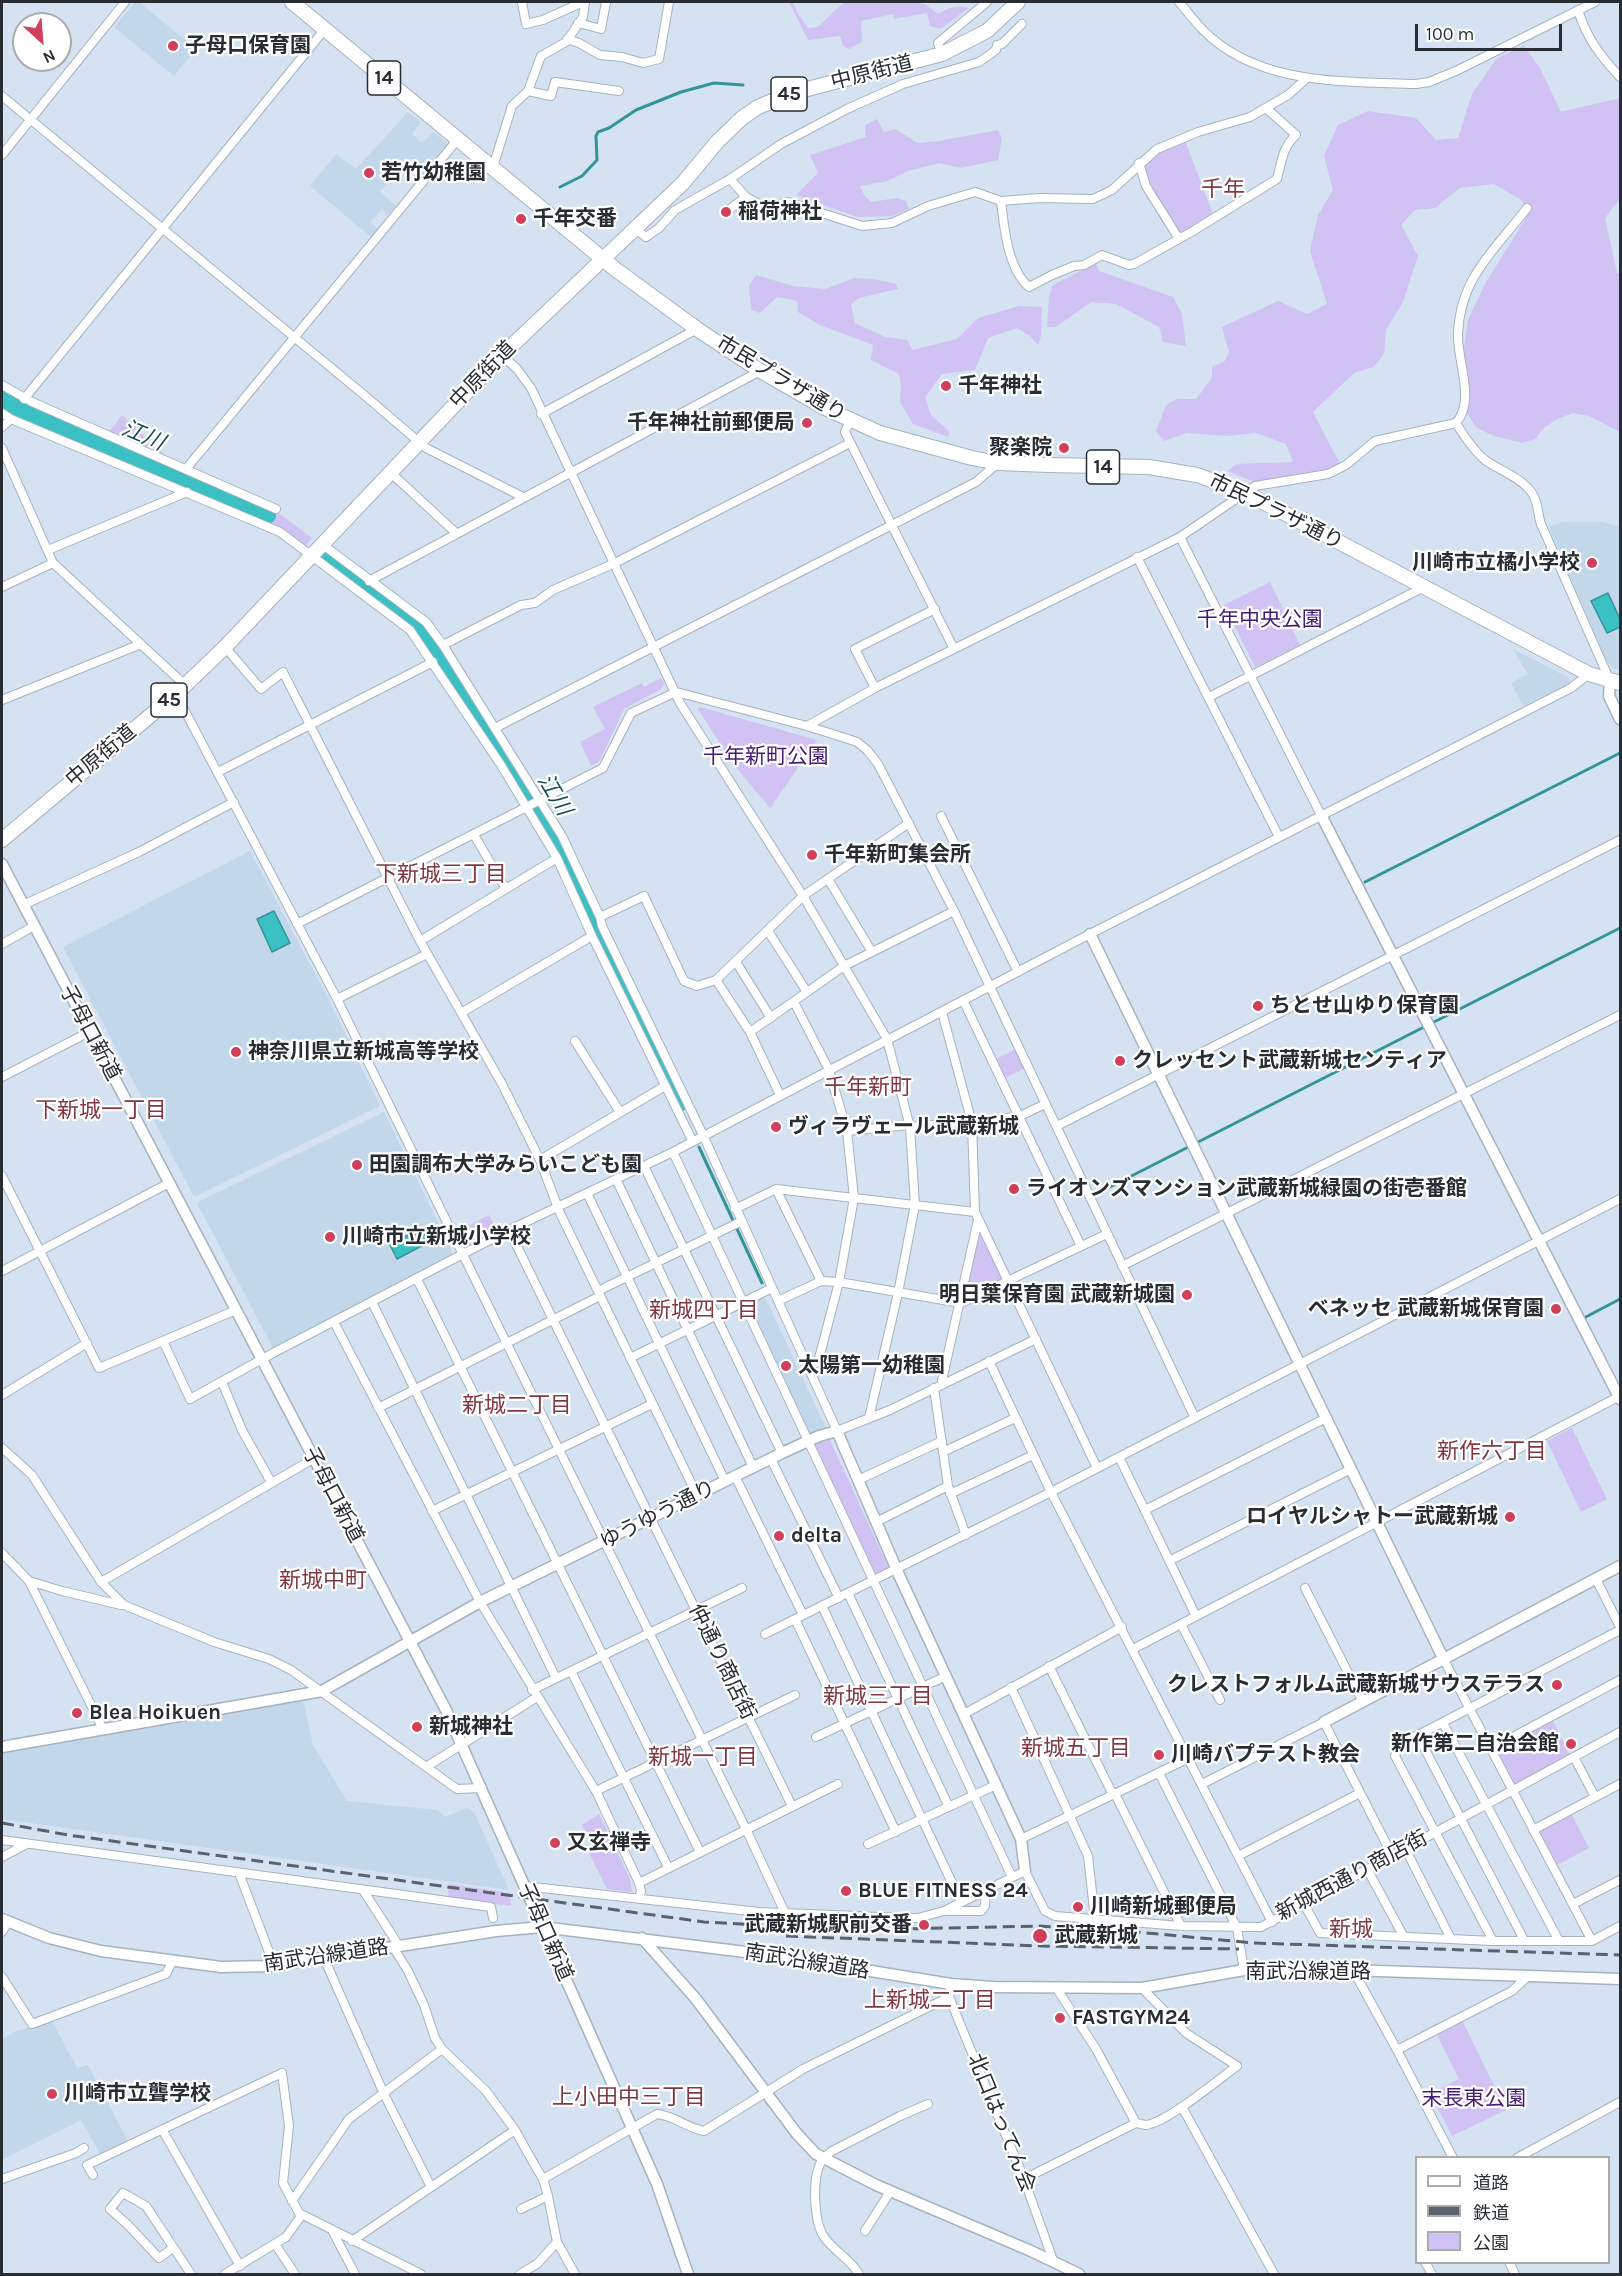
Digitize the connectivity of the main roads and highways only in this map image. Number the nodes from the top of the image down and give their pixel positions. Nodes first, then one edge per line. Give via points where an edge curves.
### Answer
1 (292, 2) edge
2 (1018, 2) edge
3 (602, 258) junction
4 (1615, 682) edge
5 (2, 840) edge

1 - 3 main road, 市民プラザ通り / 14
2 - 3 main road, 中原街道 / 45 via 987,31 942,54 792,93 758,107 717,142 683,183
3 - 4 main road, 市民プラザ通り / 14 via 760,371 850,420 905,441 998,462 1149,467 1197,475 1246,493 1589,674
3 - 5 main road, 中原街道 / 45 via 502,355 225,647 180,690

